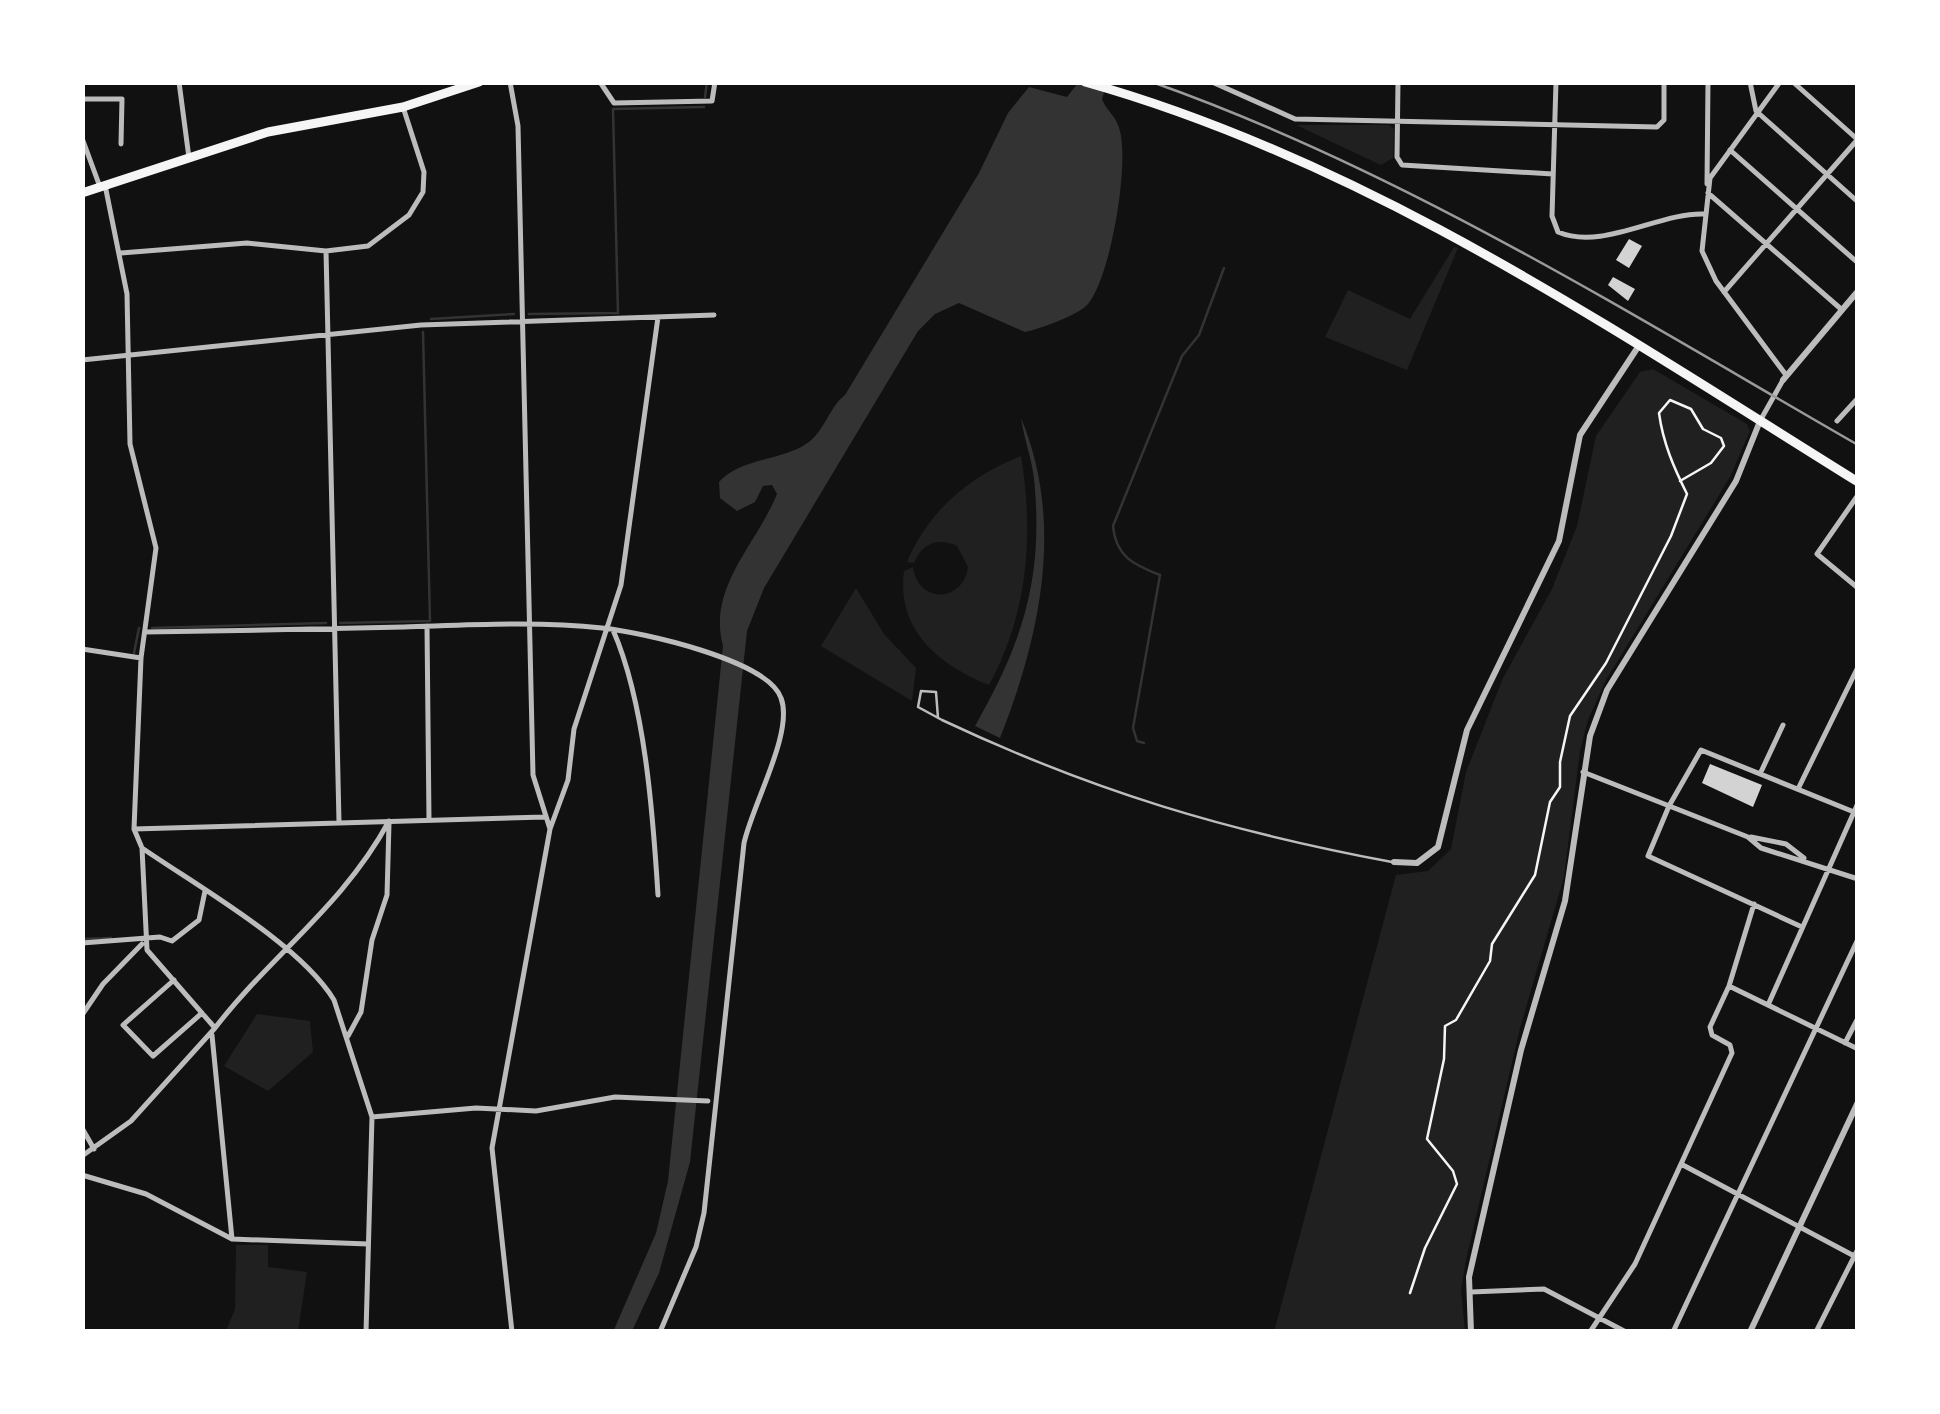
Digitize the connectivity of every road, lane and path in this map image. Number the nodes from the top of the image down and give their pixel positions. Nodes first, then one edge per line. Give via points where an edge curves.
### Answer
1 (179, 82) edge
2 (479, 82) edge
3 (510, 82) edge
4 (600, 82) edge
5 (715, 82) edge
6 (1084, 82) edge
7 (1398, 82) edge
8 (1556, 82) edge
9 (1664, 82) edge
10 (1708, 82) edge
11 (1750, 82) edge
12 (1780, 82) edge
13 (1793, 82) edge
14 (1216, 83) edge
15 (82, 99) edge
16 (403, 107) junction
17 (1756, 111) junction
18 (1397, 122) junction
19 (1554, 124) junction
20 (82, 138) edge
21 (1858, 139) edge
22 (121, 144) dead end
23 (1730, 150) junction
24 (188, 158) junction
25 (1552, 174) junction
26 (1826, 175) junction
27 (1707, 185) junction
28 (103, 186) junction
29 (82, 193) edge
30 (1707, 193) junction
31 (1858, 202) edge
32 (1797, 208) junction
33 (1705, 214) junction
34 (1767, 243) junction
35 (326, 251) junction
36 (120, 254) junction
37 (1858, 263) edge
38 (1858, 291) edge
39 (1724, 292) junction
40 (1841, 309) junction
41 (658, 316) junction
42 (714, 316) dead end
43 (523, 320) junction
44 (327, 332) junction
45 (1638, 348) junction
46 (129, 356) junction
47 (82, 360) edge
48 (1784, 378) junction
49 (1858, 398) edge
50 (1760, 421) junction
51 (1837, 422) dead end
52 (1680, 481) junction
53 (1858, 482) edge
54 (1858, 495) edge
55 (1858, 588) edge
56 (528, 624) junction
57 (426, 626) junction
58 (334, 629) junction
59 (610, 629) junction
60 (145, 632) junction
61 (82, 650) edge
62 (141, 658) junction
63 (1858, 667) edge
64 (938, 718) junction
65 (1783, 725) dead end
66 (1583, 772) junction
67 (1760, 774) junction
68 (1798, 789) junction
69 (1858, 803) edge
70 (1669, 806) junction
71 (1854, 812) junction
72 (545, 817) junction
73 (429, 820) junction
74 (389, 821) junction
75 (338, 822) junction
76 (134, 828) junction
77 (550, 829) junction
78 (1748, 837) junction
79 (142, 848) junction
80 (1804, 858) junction
81 (1394, 862) joint
82 (1829, 869) junction
83 (1858, 880) edge
84 (205, 891) junction
85 (658, 896) dead end
86 (1754, 904) junction
87 (1802, 927) junction
88 (1858, 939) edge
89 (144, 942) junction
90 (82, 943) edge
91 (287, 953) junction
92 (174, 980) junction
93 (1729, 986) junction
94 (1768, 1005) junction
95 (202, 1012) junction
96 (82, 1016) edge
97 (1858, 1018) edge
98 (1816, 1029) junction
99 (214, 1031) junction
100 (347, 1037) junction
101 (1845, 1043) junction
102 (1858, 1049) edge
103 (708, 1100) dead end
104 (1858, 1102) edge
105 (500, 1110) junction
106 (372, 1117) junction
107 (82, 1128) edge
108 (94, 1150) junction
109 (82, 1156) edge
110 (1682, 1164) junction
111 (82, 1176) edge
112 (1740, 1194) junction
113 (1800, 1226) junction
114 (232, 1238) junction
115 (368, 1244) junction
116 (1856, 1254) edge
117 (1410, 1292) dead end
118 (1468, 1292) junction
119 (1597, 1317) junction
120 (366, 1332) edge
121 (512, 1332) edge
122 (660, 1332) edge
123 (1471, 1332) edge
124 (1590, 1332) edge
125 (1626, 1332) edge
126 (1673, 1332) edge
127 (1750, 1332) edge
128 (1816, 1332) edge

1 - 24 street
2 - 16 highway
3 - 43 street via 518,126
4 - 5 street via 614,103 712,100
6 - 45 highway via 1211,123 1373,192
7 - 18 street
8 - 19 street
9 - 19 street via 1661,126
10 - 27 street
11 - 17 street
12 - 17 street
13 - 21 street
14 - 18 street via 1295,119
15 - 22 street via 122,99
16 - 24 highway via 268,132
16 - 35 street via 424,172 423,192 409,215 368,246
17 - 23 street
17 - 26 street
18 - 19 street
18 - 25 street via 1398,159 1406,167
19 - 25 street
20 - 28 street
21 - 26 street
23 - 27 street
23 - 32 street
24 - 28 highway
25 - 33 street via 1552,221 1562,234
26 - 31 street
26 - 32 street
27 - 30 street
28 - 29 highway
28 - 36 street
30 - 33 street
30 - 34 street
32 - 34 street
32 - 37 street
33 - 39 street via 1705,262
34 - 39 street
34 - 40 street
35 - 36 street via 247,242
35 - 44 street
36 - 46 street
38 - 40 street
39 - 48 street
40 - 48 street
41 - 42 street
41 - 43 street
41 - 59 street via 628,552
43 - 44 street
43 - 56 street
44 - 46 street
44 - 58 street
45 - 50 highway
45 - 81 street via 1580,435 1558,540 1467,730 1441,841 1426,860
46 - 47 street
46 - 60 street via 130,444 156,548
48 - 50 street
49 - 51 street
50 - 53 highway
50 - 66 street via 1736,481 1607,690
52 - 52 path via 1659,413 1670,400 1691,409 1724,446 1711,464
52 - 117 path via 1687,494 1671,536 1606,663 1570,716 1560,787 1550,802 1535,875 1456,1020 1445,1026 1427,1139 1457,1184
54 - 55 street via 1817,554
56 - 57 street
56 - 59 street
56 - 72 street via 533,775
57 - 58 street
57 - 73 street
58 - 60 street
58 - 75 street
59 - 77 street via 574,730 568,780
59 - 85 street via 627,662 650,785
59 - 122 street via 754,670 778,689 784,709 783,731 744,843 704,1212
60 - 62 street
61 - 62 street
62 - 76 street
63 - 68 street
64 - 64 lane via 918,708 921,692 936,692
64 - 81 lane via 1122,797 1256,836
65 - 67 street
66 - 70 street
66 - 118 street via 1565,902 1520,1050
67 - 68 street
67 - 70 street via 1701,750
68 - 71 street
69 - 71 street
70 - 78 street
70 - 86 street via 1648,856
71 - 82 street
72 - 73 street
72 - 77 street
73 - 74 street
74 - 75 street
74 - 91 street via 360,870
74 - 100 street via 388,895 372,940 361,1012
75 - 76 street
76 - 79 street
77 - 105 street
78 - 80 street via 1761,848
78 - 80 street via 1786,844
79 - 84 street
79 - 89 street
80 - 82 street
82 - 83 street
82 - 87 street
84 - 89 street via 198,920 172,941
84 - 91 street
86 - 87 street
86 - 93 street
87 - 94 street
88 - 98 street
89 - 90 street
89 - 92 street
89 - 96 street
91 - 99 street
91 - 100 street via 326,988
92 - 95 street
92 - 95 street via 123,1025 154,1056
93 - 94 street
93 - 110 street via 1710,1032 1732,1053
94 - 98 street
95 - 99 street
97 - 101 street
98 - 101 street
98 - 112 street
99 - 108 street via 143,1109
99 - 114 street
100 - 106 street
101 - 102 street
103 - 105 street via 615,1097 536,1111
104 - 113 street
105 - 106 street
105 - 121 street via 491,1172
106 - 115 street
107 - 108 street
108 - 109 street
110 - 112 street
110 - 119 street via 1635,1264
111 - 114 street via 146,1194
112 - 113 street
112 - 126 street
113 - 116 street
113 - 127 street
114 - 115 street
115 - 120 street
116 - 128 street
118 - 119 street via 1544,1289
118 - 123 street
119 - 124 street
119 - 125 street

